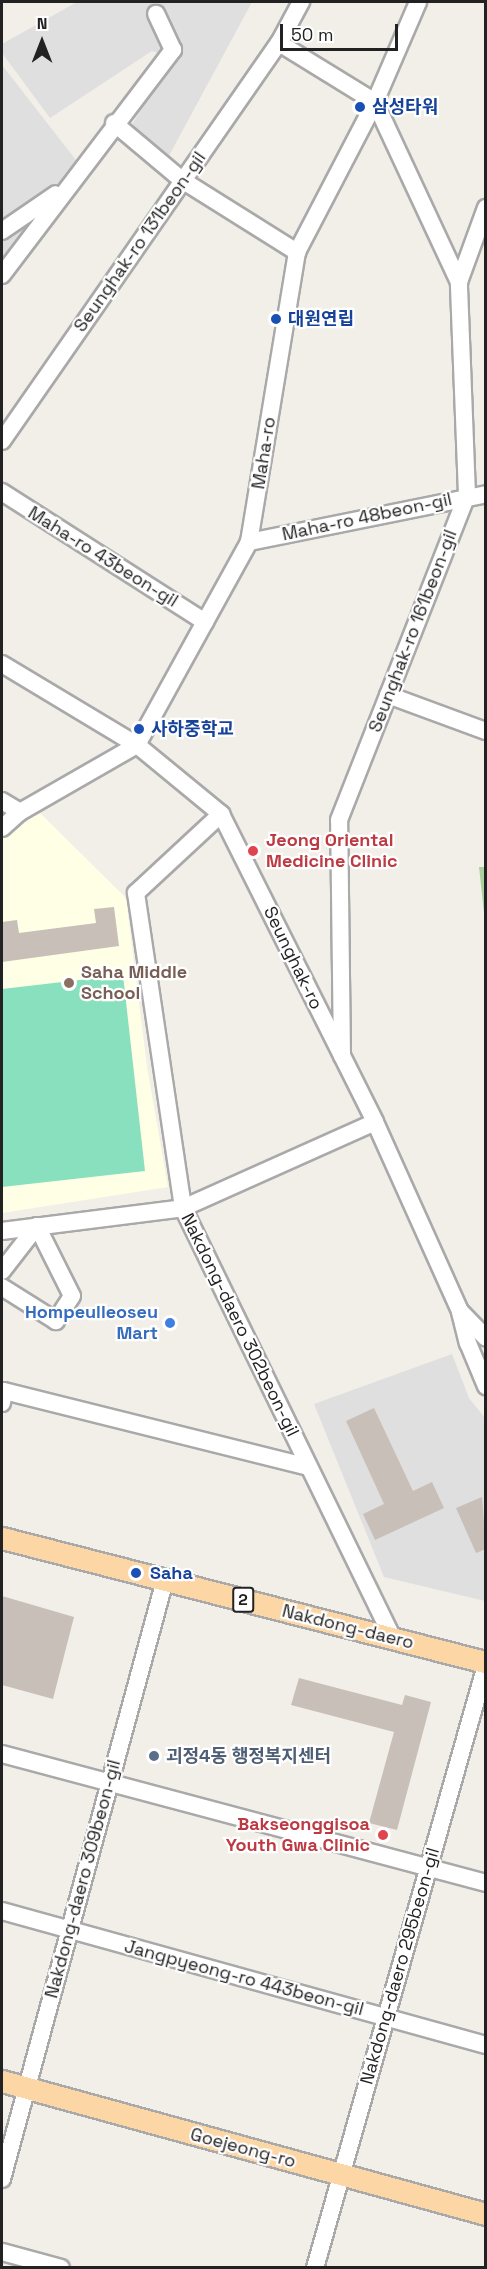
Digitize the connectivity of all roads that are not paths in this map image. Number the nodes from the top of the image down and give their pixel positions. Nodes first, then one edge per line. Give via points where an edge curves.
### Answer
1 (302, 2) edge
2 (418, 2) edge
3 (156, 14) dead end
4 (279, 43) junction
5 (375, 102) junction
6 (114, 123) junction
7 (182, 180) junction
8 (69, 185) junction
9 (486, 208) edge
10 (2, 231) edge
11 (297, 252) junction
12 (2, 275) edge
13 (459, 282) junction
14 (2, 441) edge
15 (2, 492) edge
16 (486, 494) edge
17 (467, 495) junction
18 (249, 542) junction
19 (206, 622) junction
20 (2, 664) edge
21 (388, 695) junction
22 (486, 731) edge
23 (137, 746) junction
24 (2, 801) edge
25 (20, 812) junction
26 (221, 814) junction
27 (2, 828) edge
28 (342, 1056) junction
29 (375, 1122) junction
30 (183, 1208) junction
31 (37, 1226) junction
32 (2, 1231) edge
33 (2, 1271) edge
34 (2, 1287) edge
35 (460, 1311) junction
36 (486, 1338) edge
37 (486, 1386) edge
38 (2, 1403) edge
39 (309, 1467) junction
40 (2, 1538) edge
41 (165, 1580) junction
42 (393, 1639) junction
43 (486, 1663) edge
44 (2, 1754) edge
45 (109, 1784) junction
46 (428, 1868) junction
47 (486, 1883) edge
48 (2, 1911) edge
49 (69, 1930) junction
50 (386, 2017) junction
51 (486, 2045) edge
52 (2, 2081) edge
53 (26, 2088) junction
54 (341, 2175) junction
55 (2, 2179) edge
56 (486, 2214) edge
57 (2, 2252) edge
58 (61, 2268) edge
59 (315, 2268) edge

1 - 4 street, Seunghak-ro 131beon-gil
2 - 5 street, Maha-ro
3 - 6 street via 173,50
4 - 5 street
4 - 7 street, Seunghak-ro 131beon-gil
5 - 11 street, Maha-ro
5 - 13 street
6 - 7 street
6 - 8 street
7 - 11 street
7 - 14 street, Seunghak-ro 131beon-gil
8 - 10 street
8 - 12 street
9 - 13 street, Seunghak-ro 161beon-gil
11 - 18 street, Maha-ro
13 - 17 street, Seunghak-ro 161beon-gil
15 - 19 street, Maha-ro 43beon-gil
16 - 17 street, Maha-ro 48beon-gil
17 - 18 street, Maha-ro 48beon-gil
17 - 21 street, Seunghak-ro 161beon-gil
18 - 19 street, Maha-ro
19 - 23 street, Maha-ro
20 - 23 street, Seunghak-ro
21 - 22 street
21 - 28 street, Seunghak-ro 161beon-gil via 339,820
23 - 25 street
23 - 26 street, Seunghak-ro
24 - 25 street
25 - 27 street
26 - 28 street, Seunghak-ro
26 - 30 street, Nakdong-daero 302beon-gil via 136,893
28 - 29 street, Seunghak-ro
29 - 30 street
29 - 35 street, Seunghak-ro
30 - 31 street
30 - 39 street, Nakdong-daero 302beon-gil
31 - 32 street
31 - 33 street
31 - 34 street via 72,1296 57,1321
35 - 36 street, Seunghak-ro
35 - 37 street
38 - 39 street via 4,1391
39 - 42 street, Nakdong-daero 302beon-gil
40 - 41 main road, Nakdong-daero / 2
41 - 42 main road, Nakdong-daero / 2
41 - 45 street, Nakdong-daero 309beon-gil
42 - 43 main road, Nakdong-daero / 2
43 - 46 street, Nakdong-daero 295beon-gil
44 - 45 street
45 - 46 street
45 - 49 street, Nakdong-daero 309beon-gil
46 - 47 street
46 - 50 street, Nakdong-daero 295beon-gil
48 - 49 street, Jangpyeong-ro 443beon-gil
49 - 50 street, Jangpyeong-ro 443beon-gil
49 - 53 street, Nakdong-daero 309beon-gil
50 - 51 street, Jangpyeong-ro 443beon-gil
50 - 54 street, Nakdong-daero 295beon-gil
52 - 53 main road, Goejeong-ro
53 - 54 main road, Goejeong-ro
53 - 55 street, Nakdong-daero 309beon-gil
54 - 56 main road, Goejeong-ro
54 - 59 street, Nakdong-daero 295beon-gil
57 - 58 street

